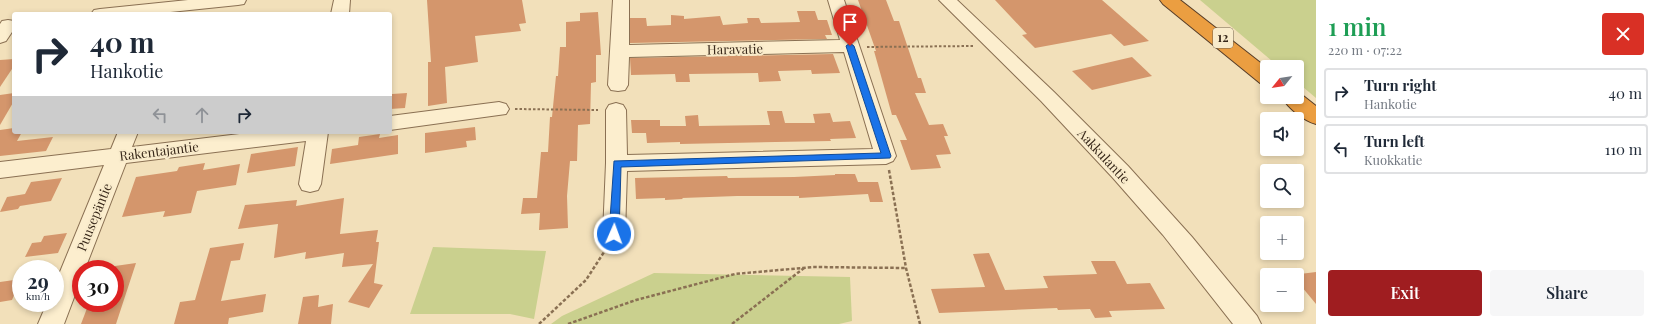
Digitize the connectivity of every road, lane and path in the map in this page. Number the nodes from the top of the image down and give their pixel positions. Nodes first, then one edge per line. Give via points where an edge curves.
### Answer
1 (238, 0) edge
2 (342, 0) edge
3 (621, 0) edge
4 (836, 0) edge
5 (947, 0) edge
6 (1169, 0) edge
7 (1178, 0) edge
8 (1188, 0) edge
9 (180, 7) edge
10 (123, 12) edge
11 (340, 12) edge
12 (850, 46) junction
13 (975, 46) dead end
14 (620, 52) junction
15 (1260, 69) edge
16 (1260, 70) edge
17 (1260, 71) edge
18 (618, 85) dead end
19 (1300, 104) edge
20 (499, 109) joint
21 (616, 110) joint
22 (1312, 114) edge
23 (392, 123) edge
24 (127, 134) edge
25 (301, 134) edge
26 (318, 134) edge
27 (118, 156) junction
28 (886, 156) junction
29 (617, 164) junction
30 (0, 170) edge
31 (310, 184) dead end
32 (614, 234) joint
33 (805, 268) junction
34 (906, 268) junction
35 (51, 324) edge
36 (539, 324) edge
37 (568, 324) edge
38 (732, 324) edge
39 (920, 324) edge
40 (1248, 324) edge

1 - 9 street
2 - 11 street
3 - 14 street
4 - 12 street
5 - 40 street, Aakkulantie via 1102,152 1191,252
6 - 17 highway
7 - 16 highway, 12
8 - 15 highway
9 - 10 street
12 - 13 path
12 - 14 street, Haravatie
12 - 28 street
14 - 18 street
19 - 22 highway
20 - 21 path
20 - 23 street
21 - 29 street
24 - 27 street, Puusepäntie
25 - 27 street, Rakentajantie
26 - 31 street
27 - 30 street, Rakentajantie
27 - 35 street, Puusepäntie
28 - 29 street
28 - 34 path
29 - 32 street
32 - 36 path via 586,280
33 - 34 path
33 - 37 path via 735,274 636,300
33 - 38 path
34 - 39 path

